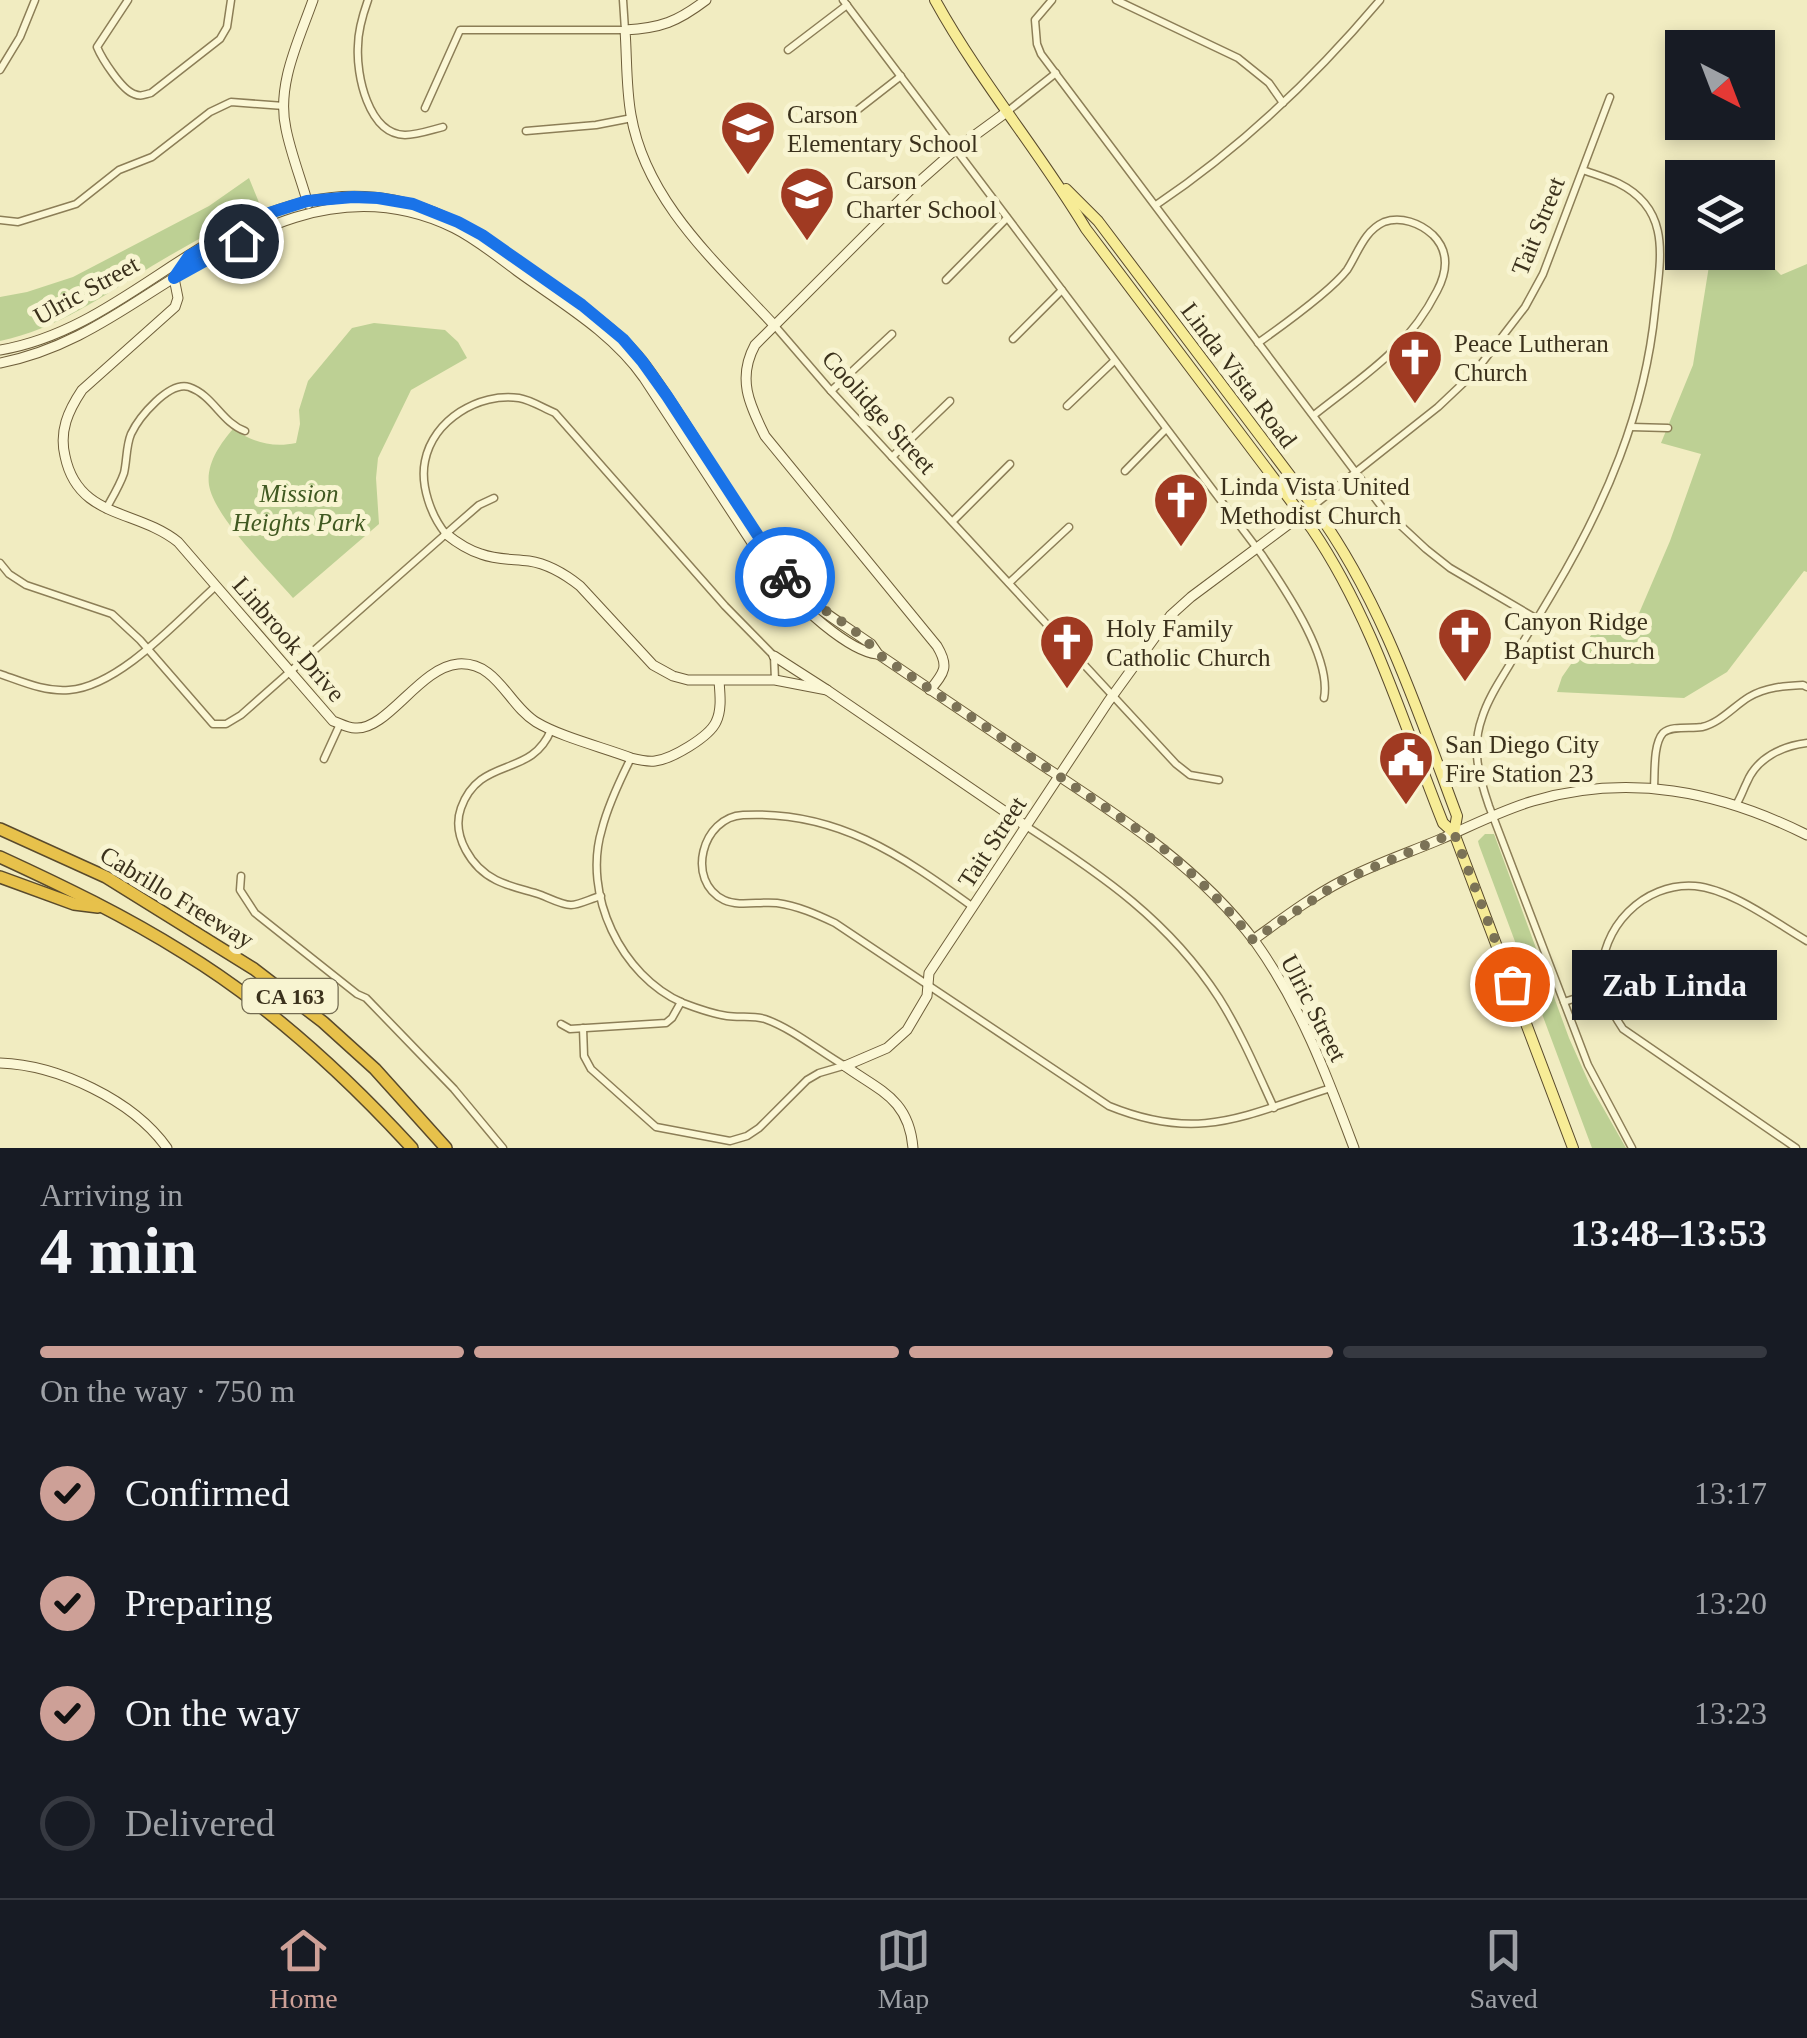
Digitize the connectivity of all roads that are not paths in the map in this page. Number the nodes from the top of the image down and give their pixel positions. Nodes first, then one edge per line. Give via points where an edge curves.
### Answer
1 (35, 0) edge
2 (128, 0) edge
3 (230, 0) edge
4 (314, 0) edge
5 (368, 0) edge
6 (623, 0) edge
7 (706, 0) edge
8 (935, 0) edge
9 (1052, 0) edge
10 (1116, 0) edge
11 (1380, 0) edge
12 (845, 3) edge
13 (625, 30) junction
14 (788, 50) dead end
15 (0, 70) edge
16 (1056, 73) junction
17 (901, 76) junction
18 (1610, 97) dead end
19 (1283, 103) junction
20 (284, 106) junction
21 (425, 108) dead end
22 (1008, 112) junction
23 (632, 118) junction
24 (842, 122) dead end
25 (444, 128) dead end
26 (526, 132) dead end
27 (956, 150) junction
28 (1582, 170) junction
29 (1055, 178) junction
30 (1156, 205) junction
31 (308, 206) junction
32 (1007, 218) junction
33 (0, 220) edge
34 (189, 256) junction
35 (155, 276) junction
36 (174, 278) junction
37 (946, 280) dead end
38 (1062, 290) junction
39 (774, 325) junction
40 (892, 334) dead end
41 (1014, 339) dead end
42 (1258, 343) junction
43 (0, 350) edge
44 (1114, 361) junction
45 (0, 363) edge
46 (831, 390) junction
47 (950, 401) dead end
48 (1067, 406) dead end
49 (1314, 415) junction
50 (1631, 427) junction
51 (1668, 428) dead end
52 (245, 430) dead end
53 (1166, 430) junction
54 (892, 457) junction
55 (1010, 464) dead end
56 (1125, 471) dead end
57 (1357, 472) junction
58 (494, 498) dead end
59 (1313, 506) junction
60 (106, 509) junction
61 (1301, 514) junction
62 (953, 521) junction
63 (1069, 527) dead end
64 (446, 534) junction
65 (1256, 548) junction
66 (0, 564) edge
67 (1008, 583) junction
68 (216, 586) junction
69 (1537, 619) junction
70 (148, 648) junction
71 (774, 656) junction
72 (291, 671) junction
73 (0, 674) edge
74 (775, 680) junction
75 (719, 681) junction
76 (1807, 687) edge
77 (828, 690) junction
78 (930, 690) junction
79 (1114, 694) junction
80 (1324, 698) dead end
81 (340, 724) junction
82 (551, 728) junction
83 (1807, 744) edge
84 (631, 758) junction
85 (324, 760) dead end
86 (1060, 776) junction
87 (1219, 780) dead end
88 (1654, 787) junction
89 (1736, 804) junction
90 (1493, 816) junction
91 (1026, 826) junction
92 (0, 828) edge
93 (1454, 833) junction
94 (1807, 835) edge
95 (0, 857) edge
96 (241, 876) dead end
97 (0, 877) edge
98 (600, 896) junction
99 (972, 907) junction
100 (107, 908) junction
101 (1253, 940) junction
102 (1807, 941) edge
103 (928, 984) junction
104 (1604, 988) junction
105 (681, 1002) junction
106 (1564, 1002) junction
107 (561, 1024) dead end
108 (582, 1028) junction
109 (0, 1063) edge
110 (845, 1066) junction
111 (1332, 1088) junction
112 (1274, 1108) junction
113 (168, 1148) edge
114 (412, 1148) edge
115 (446, 1148) edge
116 (503, 1148) edge
117 (913, 1148) edge
118 (1354, 1148) edge
119 (1573, 1148) edge
120 (1632, 1148) edge
121 (1796, 1148) edge

1 - 15 street
2 - 3 street via 97,47 132,94 142,96 220,39
4 - 20 street via 289,68
5 - 25 street via 358,46 360,78 378,122 403,135
6 - 13 street, Coolidge Street
7 - 13 street via 670,24
8 - 22 main road, Linda Vista Road
9 - 16 street via 1036,20 1037,44
10 - 19 street via 1238,58
11 - 19 street
12 - 14 street
12 - 17 street
13 - 21 street via 460,30
13 - 23 street, Coolidge Street
16 - 22 street
16 - 30 street
17 - 24 street
17 - 27 street
18 - 28 street, Tait Street
19 - 30 street
20 - 31 street
20 - 33 street via 231,102 76,204 18,222
22 - 27 street
22 - 29 main road, Linda Vista Road
23 - 26 street
23 - 39 street, Coolidge Street via 644,161 675,214
27 - 32 street
27 - 39 street
28 - 50 street via 1618,183 1646,204 1661,244 1654,330
28 - 57 street, Tait Street via 1543,274 1490,355
29 - 59 main road, Linda Vista Road via 1098,221
29 - 61 main road, Linda Vista Road via 1086,229
30 - 42 street
31 - 34 street, Ulric Street via 260,216
31 - 36 street, Ulric Street
31 - 78 street, Ulric Street via 353,197 413,204 482,235 582,305 642,361 780,572
32 - 37 street
32 - 38 street
34 - 35 street, Ulric Street
34 - 36 street
35 - 36 street
35 - 43 street, Ulric Street via 71,328
36 - 45 street, Ulric Street via 74,340
36 - 60 street, Linbrook Drive via 174,307 82,390 65,422 63,448 74,482
38 - 41 street
38 - 44 street
39 - 46 street, Coolidge Street
39 - 78 street via 745,369 753,412 765,436 937,646 944,672
40 - 46 street
42 - 49 street
42 - 49 street via 1330,287 1368,232 1383,222 1416,223 1437,240 1446,268 1426,313 1394,352
44 - 48 street
44 - 53 street
46 - 54 street, Coolidge Street
47 - 54 street
49 - 57 street
50 - 51 street
50 - 69 street via 1599,508
52 - 60 street via 204,395 188,387 171,389 140,418
53 - 56 street
53 - 65 street
54 - 62 street, Coolidge Street
55 - 62 street
57 - 59 street, Tait Street
57 - 69 street via 1426,550
58 - 64 street
59 - 61 street, Tait Street
59 - 93 main road, Linda Vista Road via 1352,563 1388,638 1457,816
60 - 68 street, Linbrook Drive via 165,532
61 - 65 street, Tait Street
61 - 93 main road, Linda Vista Road via 1356,603 1443,824
62 - 67 street, Coolidge Street
63 - 67 street
64 - 71 street via 426,492 428,450 448,422 476,403 527,400 555,414
64 - 72 street
64 - 75 street via 478,554 554,568 580,586 653,665 688,680
65 - 79 street, Tait Street via 1171,615
65 - 80 street via 1296,605 1327,684
66 - 70 street via 26,585 112,614
67 - 79 street, Coolidge Street
68 - 70 street
68 - 72 street, Linbrook Drive
69 - 90 street via 1490,698 1478,733 1480,781
70 - 72 street via 214,724 241,715
70 - 73 street via 105,680 77,689 38,688
71 - 74 street
71 - 77 street
72 - 81 street, Linbrook Drive
74 - 75 street
74 - 77 street
75 - 84 street, Linbrook Drive via 718,719 710,732 670,757
76 - 88 street via 1762,690 1712,723 1668,730 1658,744
77 - 91 street
78 - 86 street, Ulric Street
79 - 86 street, Tait Street
79 - 87 street, Coolidge Street via 1176,764
81 - 82 street, Linbrook Drive via 372,725 437,670 455,664 489,672 531,718
81 - 85 street
82 - 84 street, Linbrook Drive
82 - 98 street via 532,757 490,773 467,795 459,813 462,840 473,862 494,879 570,905
83 - 89 street via 1766,758
84 - 98 street via 601,831
86 - 91 street, Tait Street
86 - 101 street, Ulric Street via 1176,859
88 - 89 street
88 - 90 street via 1560,794
89 - 94 street
90 - 93 street
90 - 106 street
91 - 99 street, Tait Street
91 - 112 street via 1120,890 1186,954 1239,1032
92 - 115 highway, Cabrillo Freeway / CA 163 via 106,877 254,969 375,1068
93 - 101 street via 1341,881
93 - 119 main road, Linda Vista Road
95 - 100 highway, Cabrillo Freeway / CA 163
96 - 116 street via 240,890 255,913 366,998
97 - 100 highway via 74,904
98 - 105 street via 617,941 650,981
99 - 103 street, Tait Street via 929,972
99 - 103 street via 882,846 807,818 739,814 712,830 701,859 706,882 723,900 773,902 814,913
100 - 114 highway, Cabrillo Freeway / CA 163 via 253,1000
101 - 111 street, Ulric Street via 1305,1025
102 - 104 street via 1731,898 1698,886 1672,888 1646,898 1614,928 1603,959
103 - 110 street, Tait Street via 898,1040
103 - 112 street via 1131,1115 1189,1126
104 - 106 street
104 - 121 street via 1623,1029
105 - 108 street via 666,1024
105 - 110 street via 778,1024
106 - 120 street
107 - 108 street
108 - 110 street, Tait Street via 591,1069 656,1127 730,1141 759,1128 808,1080
109 - 113 street via 69,1076 144,1123
110 - 117 street via 891,1096 910,1123
111 - 112 street
111 - 118 street, Ulric Street

